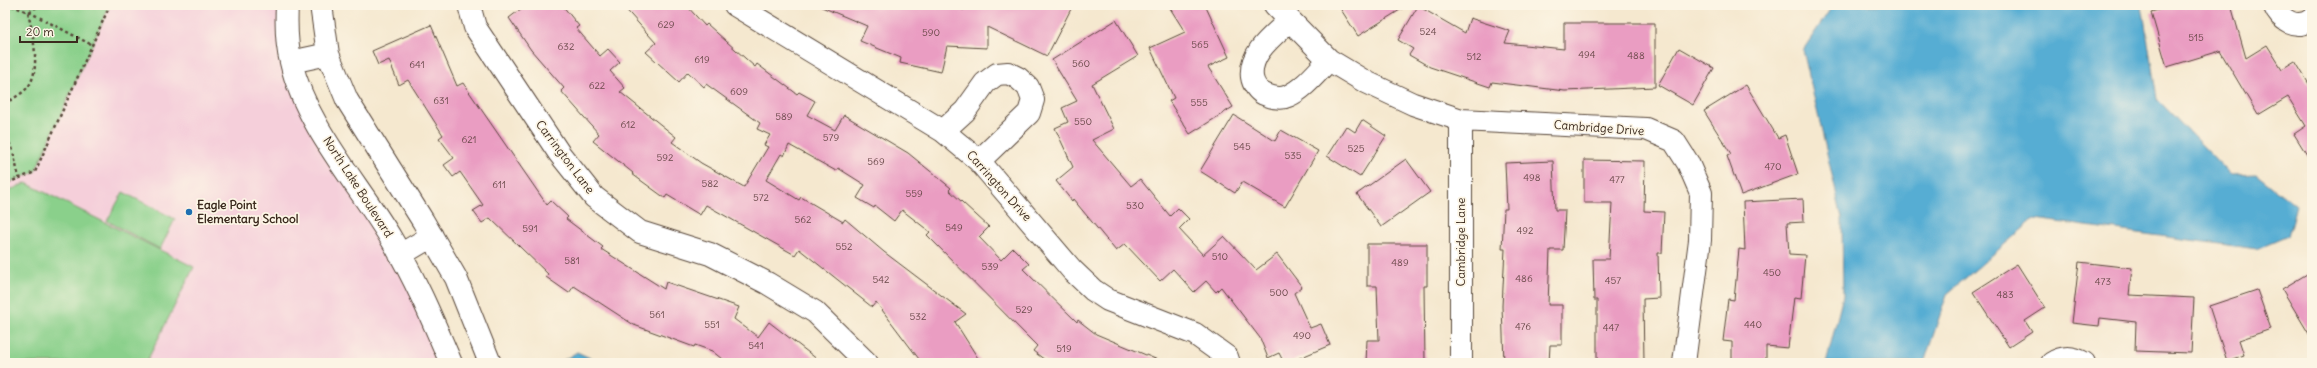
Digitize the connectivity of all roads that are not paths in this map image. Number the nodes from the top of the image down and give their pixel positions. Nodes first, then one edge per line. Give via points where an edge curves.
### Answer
1 (287, 5) edge
2 (321, 5) edge
3 (469, 5) edge
4 (735, 5) edge
5 (1275, 5) edge
6 (2274, 5) edge
7 (2312, 19) edge
8 (1289, 21) junction
9 (328, 54) junction
10 (1329, 60) junction
11 (291, 62) junction
12 (1461, 120) junction
13 (944, 131) junction
14 (979, 161) junction
15 (432, 236) junction
16 (400, 255) junction
17 (451, 363) edge
18 (490, 363) edge
19 (867, 363) edge
20 (1229, 363) edge
21 (1461, 363) edge
22 (1684, 363) edge
23 (2052, 363) edge
24 (2084, 363) edge

1 - 11 street, North Lake Boulevard via 287,42
2 - 9 street
3 - 19 street, Carrington Lane via 475,27 559,153 594,197 640,232 710,254 767,283 815,312
4 - 13 street, Carrington Drive
5 - 8 street, Cambridge Drive
6 - 7 street via 2282,18 2288,22 2302,24
8 - 10 street, Cambridge Drive
8 - 10 street via 1258,53 1251,69 1252,82 1260,92 1272,98 1286,97 1299,90
9 - 11 street
9 - 15 street via 347,100
10 - 12 street, Cambridge Drive via 1364,81 1413,104
11 - 16 street, North Lake Boulevard via 313,118
12 - 21 street, Cambridge Lane
12 - 22 street, Cambridge Drive via 1646,129 1674,141 1688,163 1701,193 1700,240
13 - 14 street, Carrington Drive
13 - 14 street via 964,112 985,83 997,74 1008,73 1018,78 1028,87 1033,100 1029,113
14 - 20 street, Carrington Drive via 1072,270 1094,290 1108,300 1194,334 1227,357
15 - 16 street
15 - 18 street via 456,278
16 - 17 street, North Lake Boulevard via 421,292
23 - 24 street via 2069,357

